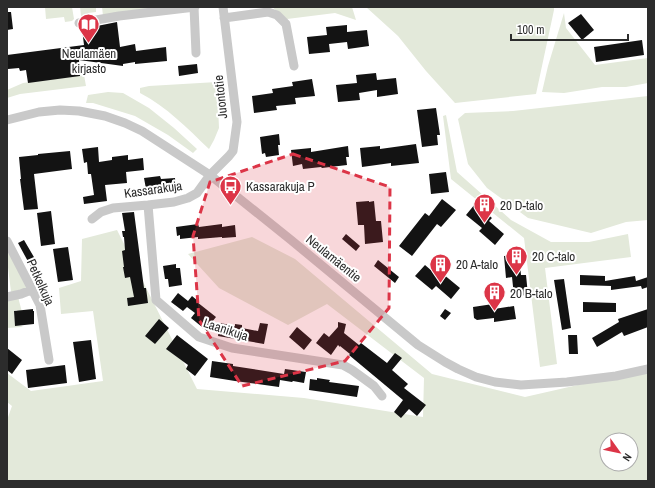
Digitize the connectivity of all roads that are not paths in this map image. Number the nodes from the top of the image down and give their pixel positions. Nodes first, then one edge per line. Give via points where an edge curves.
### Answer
1 (195, 7) edge
2 (223, 7) edge
3 (224, 18) junction
4 (78, 23) dead end
5 (196, 53) dead end
6 (294, 66) dead end
7 (10, 121) edge
8 (210, 175) junction
9 (148, 205) junction
10 (92, 219) dead end
11 (7, 241) edge
12 (9, 251) edge
13 (31, 290) junction
14 (7, 296) edge
15 (49, 360) dead end
16 (648, 369) edge
17 (382, 396) dead end

1 - 4 street
1 - 5 street
2 - 3 street, Juontotie
3 - 6 street via 268,12 277,15 286,24
3 - 8 street, Juontotie via 237,122 233,151
7 - 8 street, Neulamäentie via 39,112 60,110 105,116 142,130
8 - 9 street, Kassarakuja via 197,193 188,198
8 - 16 street, Neulamäentie via 418,345 476,377 521,385 609,377
9 - 10 street, Kassarakuja via 113,208 101,212
9 - 17 street, Laanikuja via 156,300 199,337 232,348 344,365 374,386
11 - 12 street, Petkelkuja
12 - 13 street, Petkelkuja
13 - 14 street
13 - 15 street, Petkelkuja via 40,305

